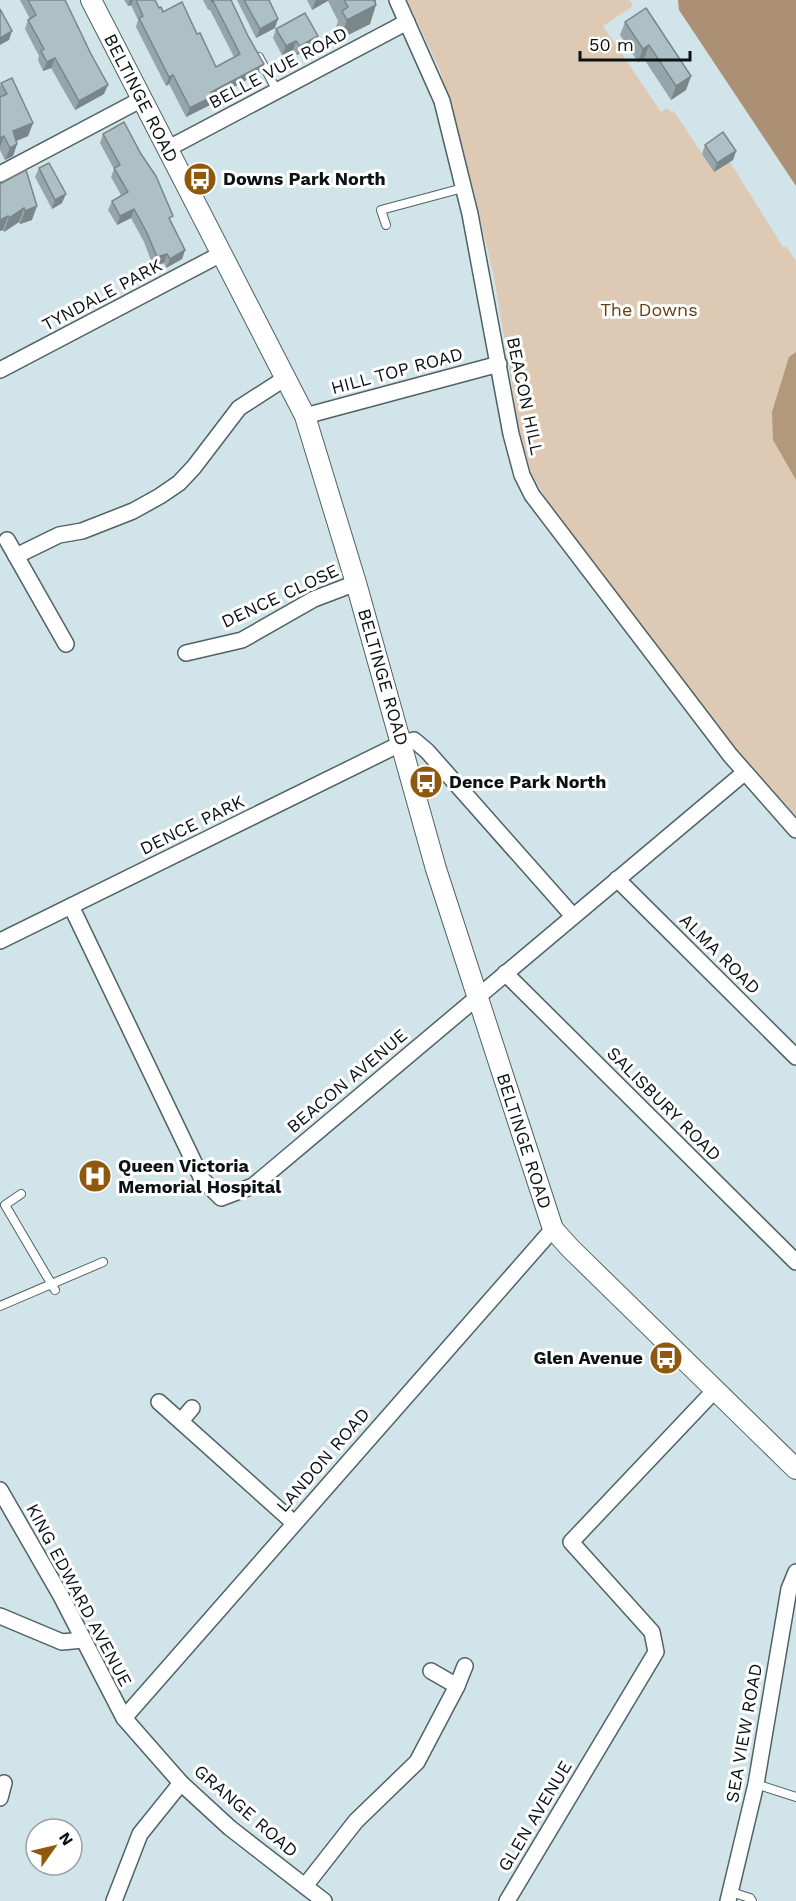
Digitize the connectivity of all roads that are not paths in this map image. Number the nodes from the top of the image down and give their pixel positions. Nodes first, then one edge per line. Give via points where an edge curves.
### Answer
1 (91, 0) edge
2 (397, 0) edge
3 (407, 22) junction
4 (256, 51) edge
5 (277, 91) junction
6 (142, 99) junction
7 (167, 149) junction
8 (0, 174) edge
9 (464, 188) junction
10 (386, 225) dead end
11 (221, 254) junction
12 (499, 364) junction
13 (0, 370) edge
14 (284, 379) junction
15 (305, 416) junction
16 (7, 540) dead end
17 (16, 556) junction
18 (356, 583) junction
19 (66, 644) dead end
20 (186, 653) dead end
21 (402, 743) junction
22 (744, 773) junction
23 (796, 830) edge
24 (617, 879) junction
25 (71, 906) junction
26 (573, 916) junction
27 (0, 941) edge
28 (505, 974) junction
29 (477, 997) junction
30 (796, 1057) edge
31 (21, 1194) dead end
32 (553, 1229) junction
33 (103, 1262) dead end
34 (796, 1262) edge
35 (53, 1287) junction
36 (0, 1306) edge
37 (715, 1390) junction
38 (159, 1402) dead end
39 (192, 1408) dead end
40 (181, 1421) junction
41 (796, 1469) edge
42 (0, 1490) edge
43 (294, 1523) junction
44 (796, 1572) edge
45 (0, 1616) edge
46 (83, 1640) junction
47 (465, 1666) dead end
48 (432, 1671) dead end
49 (458, 1686) junction
50 (124, 1718) junction
51 (4, 1783) dead end
52 (181, 1783) junction
53 (756, 1784) junction
54 (796, 1797) edge
55 (0, 1798) edge
56 (305, 1886) junction
57 (730, 1896) edge
58 (114, 1901) edge
59 (324, 1901) edge
60 (507, 1901) edge
61 (752, 1901) edge

1 - 6 street, BELTINGE ROAD
2 - 3 street, BEACON HILL
3 - 5 street, BELLE VUE ROAD
3 - 9 street, BEACON HILL via 442,101
4 - 5 lane
5 - 7 street, BELLE VUE ROAD
6 - 7 street, BELTINGE ROAD
6 - 8 street
7 - 11 street, BELTINGE ROAD
9 - 10 lane via 381,210
9 - 12 street, BEACON HILL
11 - 13 street, TYNDALE PARK
11 - 14 street, BELTINGE ROAD
12 - 15 street, HILL TOP ROAD
12 - 22 street, BEACON HILL via 516,456 532,495
14 - 15 street, BELTINGE ROAD
14 - 17 street via 239,408 179,483 85,536 58,535
15 - 18 street, BELTINGE ROAD
16 - 17 street
17 - 19 street
18 - 20 street, DENCE CLOSE via 314,600 242,640
18 - 21 street, BELTINGE ROAD
21 - 25 street, DENCE PARK
21 - 26 street via 414,740 428,751
21 - 29 street, BELTINGE ROAD
22 - 23 street, BEACON HILL
22 - 24 street, BEACON AVENUE
24 - 26 street, BEACON AVENUE
24 - 30 street, ALMA ROAD
25 - 27 street, DENCE PARK
25 - 29 street, BEACON AVENUE via 202,1179 221,1198 253,1186
26 - 28 street, BEACON AVENUE
28 - 29 street, BEACON AVENUE
28 - 34 street, SALISBURY ROAD
29 - 32 street, BELTINGE ROAD
31 - 35 lane via 5,1205
32 - 37 street, BELTINGE ROAD
32 - 43 street, LANDON ROAD
33 - 35 lane
35 - 36 lane
37 - 41 street, BELTINGE ROAD
37 - 60 street, GLEN AVENUE via 570,1542 652,1632 656,1652
38 - 40 street
39 - 40 street
40 - 43 street
42 - 46 street, KING EDWARD AVENUE
43 - 50 street, LANDON ROAD
44 - 53 street, SEA VIEW ROAD via 789,1589
45 - 46 street via 62,1642
46 - 50 street, KING EDWARD AVENUE
47 - 49 street
48 - 49 street
49 - 56 street via 417,1762 356,1821
50 - 52 street, GRANGE ROAD
51 - 55 street
52 - 56 street, GRANGE ROAD via 230,1828
52 - 58 street via 140,1834
53 - 54 lane
53 - 57 street, SEA VIEW ROAD
56 - 59 street, GRANGE ROAD
57 - 61 lane

